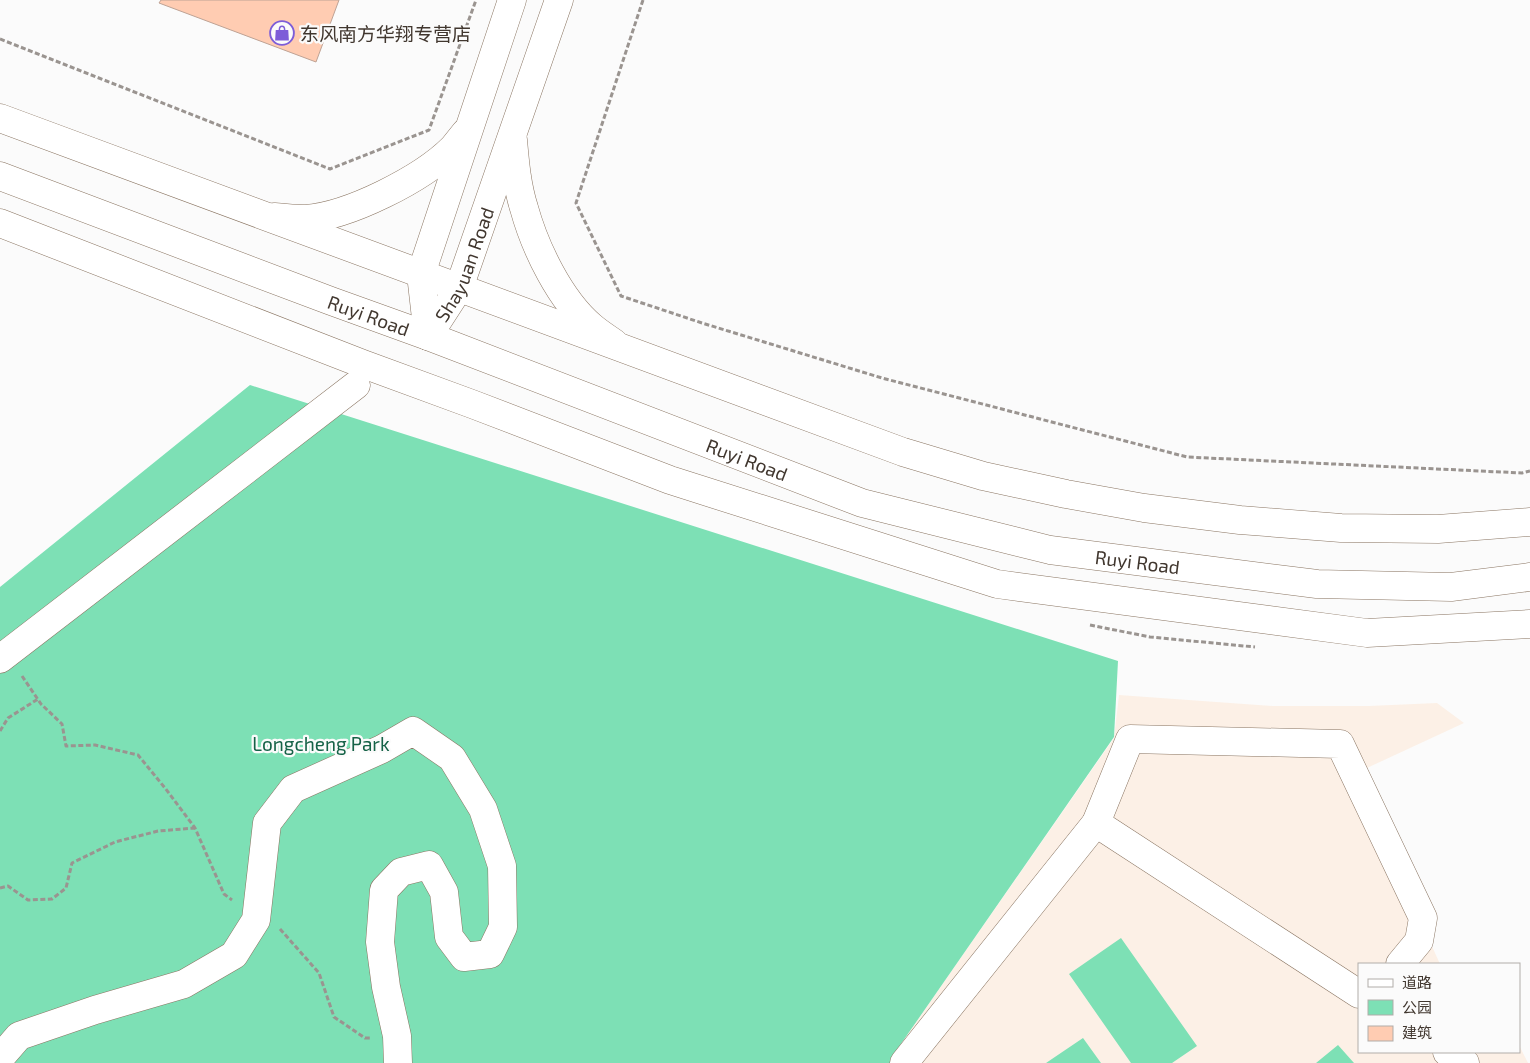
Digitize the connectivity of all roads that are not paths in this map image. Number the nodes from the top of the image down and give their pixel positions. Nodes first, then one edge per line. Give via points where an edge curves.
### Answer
1 (512, 0) edge
2 (559, 0) edge
3 (0, 118) edge
4 (469, 128) junction
5 (512, 135) junction
6 (0, 176) edge
7 (268, 217) junction
8 (0, 223) edge
9 (421, 274) junction
10 (459, 288) junction
11 (428, 336) junction
12 (621, 348) junction
13 (356, 385) dead end
14 (1530, 522) edge
15 (1530, 578) edge
16 (1530, 624) edge
17 (10, 665) edge
18 (1096, 823) junction
19 (1401, 963) edge
20 (1358, 993) edge
21 (1449, 1053) edge
22 (0, 1058) edge
23 (398, 1063) edge
24 (904, 1063) edge
25 (1465, 1063) edge

1 - 4 main road, Shayuan Road
2 - 5 main road, Shayuan Road
3 - 7 main road
4 - 7 main road via 452,149 429,167 369,201 334,214 305,219
4 - 9 main road, Shayuan Road
5 - 10 main road, Shayuan Road
5 - 12 main road via 524,208 551,274 591,327
6 - 11 main road, Ruyi Road
7 - 9 main road
8 - 16 main road via 670,480 997,584 1367,633
9 - 10 main road
9 - 11 main road, Shayuan Road
10 - 11 main road, Shayuan Road
10 - 12 main road
11 - 15 main road, Ruyi Road via 862,503 1050,550 1317,584 1451,587
12 - 14 main road via 903,452 983,476 1066,494 1240,520 1341,528 1438,529
13 - 17 main road
18 - 19 main road via 1130,739 1340,744 1423,918 1419,941
18 - 20 main road
18 - 24 main road
21 - 25 main road
22 - 23 main road via 19,1036 184,984 234,955 256,920 267,823 293,789 413,732 452,758 483,809 502,866 503,927 490,954 464,957 449,937 444,892 429,865 401,872 384,890 380,942 397,1036

